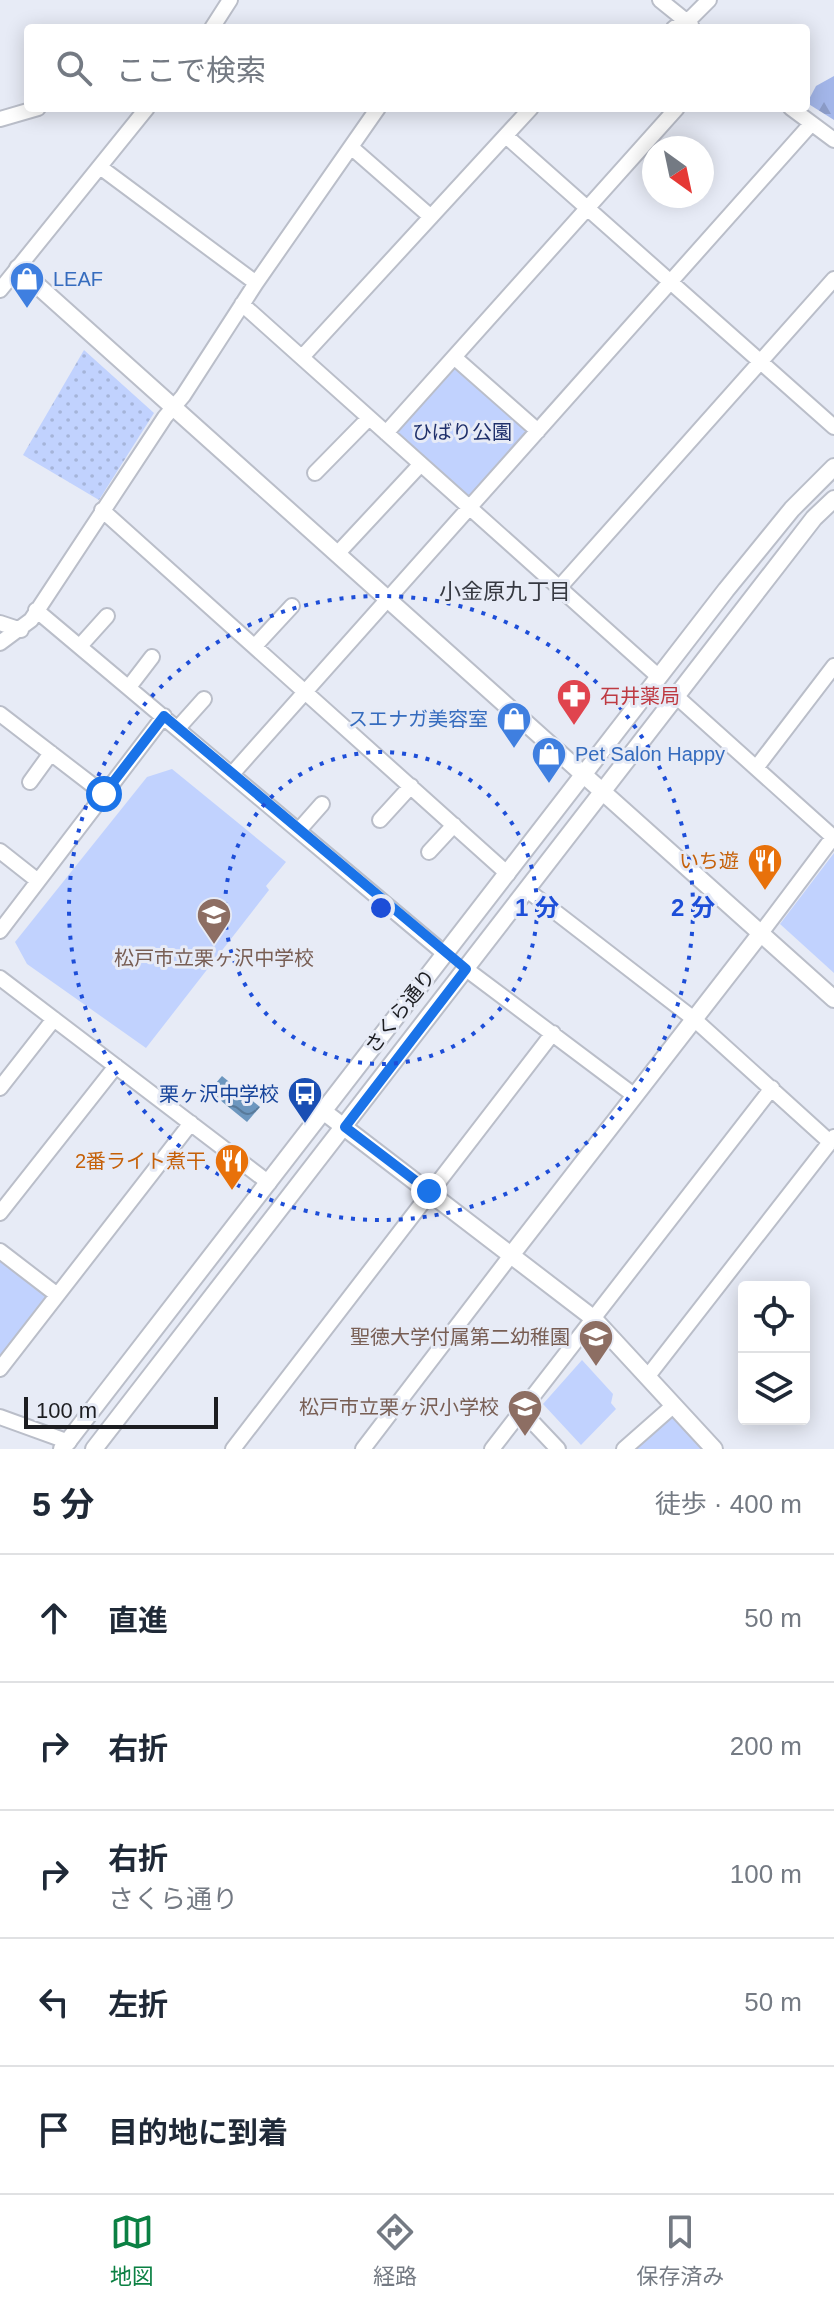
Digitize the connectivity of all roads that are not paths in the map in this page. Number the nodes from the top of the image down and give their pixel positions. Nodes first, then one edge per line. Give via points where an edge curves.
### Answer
1 (230, 0) edge
2 (660, 0) edge
3 (709, 0) edge
4 (220, 24) edge
5 (683, 24) edge
6 (687, 24) edge
7 (24, 112) edge
8 (144, 112) edge
9 (375, 112) edge
10 (527, 112) edge
11 (673, 112) edge
12 (796, 112) edge
13 (0, 119) edge
14 (811, 124) junction
15 (506, 136) junction
16 (834, 140) edge
17 (351, 147) junction
18 (100, 167) junction
19 (587, 208) junction
20 (431, 217) junction
21 (18, 268) junction
22 (834, 279) edge
23 (256, 283) junction
24 (670, 283) junction
25 (0, 290) edge
26 (242, 304) junction
27 (303, 356) junction
28 (454, 357) junction
29 (759, 362) junction
30 (174, 406) junction
31 (369, 418) junction
32 (831, 418) edge
33 (538, 431) junction
34 (386, 433) junction
35 (420, 465) junction
36 (834, 467) edge
37 (315, 473) dead end
38 (834, 499) edge
39 (468, 509) junction
40 (102, 510) junction
41 (338, 553) junction
42 (558, 589) junction
43 (388, 598) junction
44 (292, 606) dead end
45 (36, 610) junction
46 (107, 616) dead end
47 (0, 623) edge
48 (21, 630) junction
49 (0, 643) edge
50 (80, 646) junction
51 (255, 646) junction
52 (152, 657) dead end
53 (834, 666) edge
54 (659, 677) junction
55 (129, 687) junction
56 (305, 691) junction
57 (677, 697) junction
58 (204, 699) dead end
59 (0, 714) edge
60 (164, 716) junction
61 (178, 728) junction
62 (51, 753) junction
63 (756, 768) junction
64 (232, 774) junction
65 (584, 776) junction
66 (30, 782) dead end
67 (411, 786) junction
68 (602, 793) junction
69 (104, 794) junction
70 (322, 804) dead end
71 (380, 820) dead end
72 (454, 825) junction
73 (299, 830) junction
74 (834, 836) edge
75 (0, 851) edge
76 (429, 852) dead end
77 (508, 874) junction
78 (38, 881) junction
79 (527, 890) junction
80 (0, 931) edge
81 (761, 933) junction
82 (445, 954) junction
83 (466, 969) junction
84 (0, 978) edge
85 (834, 999) edge
86 (54, 1019) junction
87 (694, 1019) junction
88 (553, 1033) junction
89 (116, 1066) junction
90 (0, 1088) edge
91 (772, 1088) junction
92 (635, 1096) junction
93 (323, 1111) junction
94 (191, 1123) junction
95 (345, 1127) junction
96 (832, 1139) edge
97 (269, 1183) junction
98 (429, 1191) junction
99 (0, 1213) edge
100 (0, 1251) edge
101 (512, 1254) junction
102 (201, 1270) junction
103 (222, 1285) junction
104 (56, 1294) junction
105 (593, 1318) junction
106 (0, 1369) edge
107 (648, 1376) junction
108 (674, 1405) junction
109 (522, 1411) junction
110 (0, 1417) edge
111 (66, 1445) edge
112 (368, 1448) edge
113 (87, 1449) edge
114 (94, 1449) edge
115 (233, 1449) edge
116 (492, 1449) edge
117 (558, 1449) edge
118 (624, 1449) edge
119 (714, 1449) edge

1 - 4 street
2 - 5 street
3 - 6 street
7 - 13 street
8 - 18 street
9 - 17 street
10 - 15 street
11 - 19 street
12 - 14 street
14 - 16 street
14 - 24 street
15 - 19 street
15 - 20 street
17 - 20 street
17 - 23 street
18 - 21 street
18 - 23 street
19 - 24 street
19 - 28 street
20 - 27 street
21 - 25 street
21 - 30 street
22 - 29 street
23 - 26 street
24 - 29 street
24 - 33 street
26 - 27 street
26 - 30 street
27 - 31 street
28 - 33 street
28 - 34 street
29 - 32 street
29 - 42 street
30 - 40 street
30 - 41 street
31 - 34 street
31 - 37 street
33 - 39 street
34 - 35 street
35 - 39 street
35 - 41 street
36 - 54 street, さくら通り via 792,509
38 - 57 street, さくら通り
39 - 42 street
39 - 43 street
40 - 45 street
40 - 51 street
41 - 43 street
42 - 54 street
43 - 56 street
43 - 65 street
44 - 51 street
45 - 48 street
45 - 50 street
46 - 50 street
47 - 48 street
48 - 49 street
50 - 55 street
51 - 56 street
52 - 55 street
53 - 63 street
54 - 65 street, さくら通り
55 - 60 street
56 - 64 street
56 - 67 street
57 - 63 street
57 - 68 street, さくら通り
58 - 61 street
59 - 62 street
60 - 61 street
60 - 69 street
61 - 64 street
62 - 66 street
62 - 69 street
63 - 74 street
64 - 73 street
65 - 68 street
65 - 77 street, さくら通り
67 - 71 street
67 - 72 street
68 - 79 street, さくら通り
68 - 81 street
69 - 78 street
70 - 73 street
72 - 76 street
72 - 77 street
73 - 82 street
74 - 81 street
75 - 78 street
77 - 82 street, さくら通り
78 - 80 street
79 - 83 street, さくら通り
79 - 87 street
81 - 85 street
81 - 87 street
82 - 83 street
82 - 93 street, さくら通り
83 - 88 street
83 - 95 street, さくら通り
84 - 86 street
86 - 89 street
86 - 90 street
87 - 91 street
87 - 92 street
88 - 92 street
88 - 98 street
89 - 94 street
89 - 99 street
91 - 96 street
91 - 105 street
92 - 101 street
93 - 95 street
93 - 97 street, さくら通り
94 - 97 street
94 - 104 street
95 - 98 street
95 - 103 street, さくら通り
96 - 107 street
97 - 102 street, さくら通り
98 - 101 street
98 - 115 street
100 - 104 street
101 - 105 street
101 - 112 street
102 - 103 street
102 - 111 street, さくら通り
103 - 114 street, さくら通り
104 - 106 street
105 - 107 street
105 - 109 street
107 - 108 street
108 - 118 street
108 - 119 street
109 - 116 street
109 - 117 street
110 - 111 street
111 - 113 street

